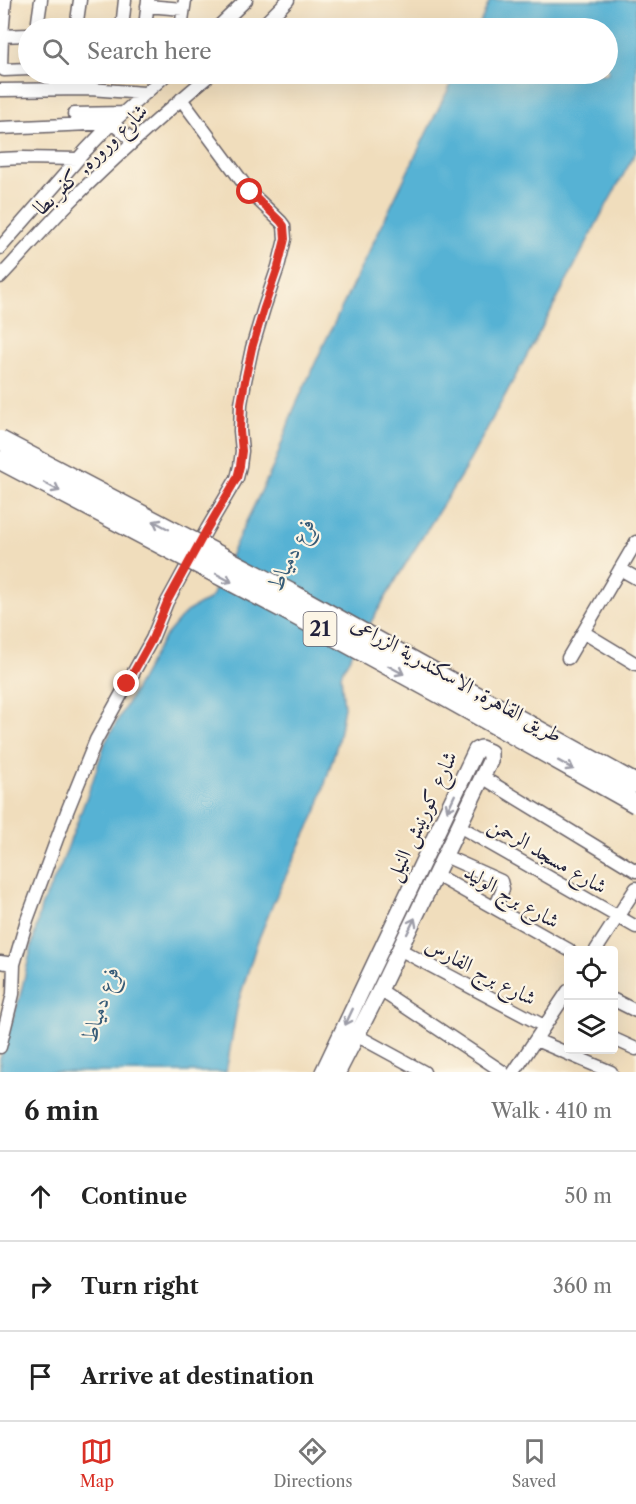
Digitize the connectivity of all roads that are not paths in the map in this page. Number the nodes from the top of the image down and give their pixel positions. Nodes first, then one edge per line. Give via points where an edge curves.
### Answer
1 (6, 0) edge
2 (41, 0) edge
3 (80, 0) edge
4 (125, 0) edge
5 (231, 0) edge
6 (246, 0) edge
7 (288, 0) edge
8 (148, 3) edge
9 (184, 5) edge
10 (230, 16) joint
11 (39, 18) edge
12 (77, 18) edge
13 (123, 18) edge
14 (146, 18) edge
15 (270, 18) edge
16 (18, 35) edge
17 (1, 36) edge
18 (18, 69) edge
19 (90, 84) edge
20 (155, 84) edge
21 (199, 84) edge
22 (90, 89) junction
23 (0, 90) edge
24 (144, 93) junction
25 (181, 99) junction
26 (123, 113) junction
27 (74, 114) dead end
28 (112, 123) junction
29 (0, 128) edge
30 (134, 141) junction
31 (0, 159) edge
32 (78, 159) junction
33 (0, 248) edge
34 (0, 277) edge
35 (0, 440) edge
36 (0, 460) edge
37 (636, 542) edge
38 (620, 569) junction
39 (636, 578) edge
40 (583, 632) junction
41 (568, 658) dead end
42 (636, 664) edge
43 (483, 777) junction
44 (636, 784) edge
45 (636, 804) edge
46 (459, 826) junction
47 (446, 856) junction
48 (636, 871) edge
49 (436, 875) junction
50 (636, 888) edge
51 (495, 908) junction
52 (618, 916) junction
53 (636, 927) edge
54 (599, 946) edge
55 (564, 948) edge
56 (399, 950) junction
57 (0, 962) edge
58 (14, 964) junction
59 (373, 992) junction
60 (564, 1000) edge
61 (618, 1002) edge
62 (636, 1011) edge
63 (544, 1026) junction
64 (356, 1035) junction
65 (536, 1040) junction
66 (618, 1041) edge
67 (0, 1047) edge
68 (636, 1049) edge
69 (584, 1060) junction
70 (323, 1072) edge
71 (338, 1072) edge
72 (424, 1072) edge
73 (503, 1072) edge
74 (514, 1072) edge
75 (577, 1072) edge
76 (611, 1072) edge

1 - 17 street
2 - 11 street
3 - 12 street
4 - 13 street
5 - 10 street
6 - 10 street
7 - 15 street
8 - 9 street
8 - 14 street
16 - 17 street
17 - 18 street via 2,69
19 - 22 street
20 - 24 street
21 - 25 street, شارع وروره, كفر بطا
22 - 23 street
22 - 24 street
24 - 26 street
25 - 30 street, شارع وروره, كفر بطا
25 - 58 street via 250,192 284,226 285,239 250,359 241,404 242,451 237,478 96,740
26 - 27 street
26 - 28 street
28 - 29 street
28 - 30 street
28 - 32 street
30 - 34 street, شارع وروره, كفر بطا
31 - 32 street
32 - 33 street
44 -> 35 highway, طريق القاهرة, الاسكندرية الزراعى / 21, bridge via 295,595
36 -> 45 highway, طريق القاهرة, الاسكندرية الزراعى / 21, bridge via 364,653
37 - 38 street
38 - 39 street
38 - 40 street
40 - 41 street
40 - 42 street
43 - 46 main road, شارع كورنيش النيل
43 - 48 street
43 -> 59 main road, شارع كورنيش النيل via 491,755 479,748
46 - 47 main road, شارع كورنيش النيل
46 - 52 street, شارع مسجد الرحمن
47 - 49 main road, شارع كورنيش النيل
47 - 51 street via 501,881 503,889
49 - 51 street, شارع برج الوليد
56 -> 49 main road, شارع كورنيش النيل
50 - 52 street
51 - 55 street, شارع برج الوليد
52 - 53 street, شارع مسجد الرحمن
52 - 54 street
56 - 59 main road, شارع كورنيش النيل
56 - 63 street, شارع برج الفارس
57 - 58 street
58 - 67 street via 13,994
59 - 64 main road, شارع كورنيش النيل
59 -> 70 main road, شارع كورنيش النيل
59 - 73 street
60 - 63 street
61 - 62 street
63 - 65 street
64 - 71 main road, شارع كورنيش النيل
64 - 72 street
65 - 69 street
65 - 74 street
66 - 68 street
69 - 75 street
69 - 76 street

